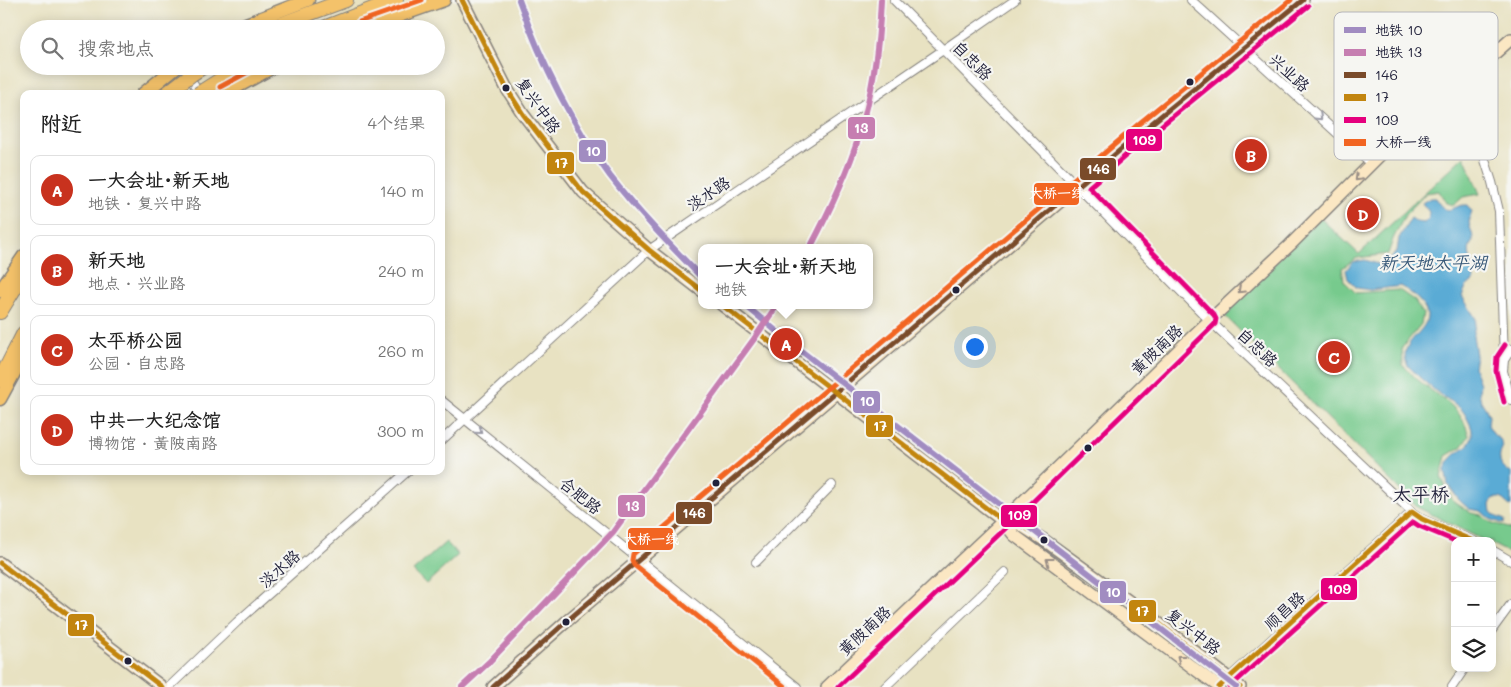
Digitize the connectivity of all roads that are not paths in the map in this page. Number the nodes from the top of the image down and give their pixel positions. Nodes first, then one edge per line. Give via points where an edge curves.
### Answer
1 (308, 0) edge
2 (346, 0) edge
3 (396, 0) edge
4 (444, 0) edge
5 (462, 0) edge
6 (894, 0) edge
7 (1015, 0) edge
8 (1191, 0) edge
9 (1302, 0) edge
10 (256, 20) edge
11 (292, 20) edge
12 (344, 20) edge
13 (387, 20) edge
14 (1511, 39) edge
15 (1244, 48) junction
16 (943, 50) junction
17 (1498, 50) edge
18 (166, 75) edge
19 (187, 75) edge
20 (191, 75) edge
21 (228, 75) edge
22 (259, 75) edge
23 (148, 90) edge
24 (171, 90) edge
25 (197, 90) edge
26 (205, 90) edge
27 (231, 90) edge
28 (1334, 130) edge
29 (1367, 160) edge
30 (1375, 160) edge
31 (1485, 160) edge
32 (1371, 164) junction
33 (1078, 186) junction
34 (648, 250) junction
35 (20, 262) edge
36 (20, 270) edge
37 (20, 279) edge
38 (698, 288) edge
39 (0, 291) edge
40 (1502, 298) junction
41 (1511, 299) edge
42 (0, 306) edge
43 (727, 309) edge
44 (0, 312) edge
45 (1209, 320) junction
46 (20, 328) edge
47 (20, 333) edge
48 (20, 341) edge
49 (1511, 349) edge
50 (1504, 360) junction
51 (0, 361) edge
52 (20, 362) edge
53 (0, 369) edge
54 (0, 380) edge
55 (836, 393) junction
56 (0, 399) edge
57 (1511, 400) edge
58 (445, 403) edge
59 (465, 420) junction
60 (445, 438) edge
61 (403, 475) edge
62 (832, 484) dead end
63 (1412, 512) junction
64 (1003, 521) junction
65 (1465, 537) edge
66 (1496, 552) edge
67 (639, 559) junction
68 (1511, 561) edge
69 (756, 562) dead end
70 (0, 563) edge
71 (1005, 572) dead end
72 (1511, 604) edge
73 (1494, 627) edge
74 (1462, 672) edge
75 (1229, 678) junction
76 (162, 687) edge
77 (169, 687) edge
78 (493, 687) edge
79 (797, 687) edge
80 (827, 687) edge
81 (884, 687) edge
82 (1219, 687) edge
83 (1240, 687) edge
84 (1452, 687) edge

1 - 10 main road
2 - 11 highway
3 - 12 highway
4 - 13 main road
5 - 34 street, 复兴中路 via 523,114 583,192
6 - 16 street, 自忠路
7 - 16 street, 淡水路
8 - 15 street, 兴业路
9 - 15 street
14 - 17 street, 黄陂南路
15 -> 28 street, 兴业路
15 - 33 street
16 - 33 street, 自忠路
16 - 34 street, 淡水路
18 - 23 main road
19 - 25 street
20 - 24 highway, bridge
21 - 26 highway, bridge
22 - 27 main road
29 -> 32 street, 兴业路
30 - 32 street, 黄陂南路
31 - 40 street via 1499,211
32 -> 45 street, 黄陂南路
33 - 45 street, 自忠路
33 - 55 street
34 - 38 street, 复兴中路
34 - 59 street, 淡水路
35 - 39 main road
36 - 42 main road
37 - 44 highway
40 - 41 street
40 - 50 street
43 - 55 street, 复兴中路
45 - 63 street, 自忠路
45 - 64 street, 黄陂南路
46 - 51 highway
47 - 53 main road
48 - 54 highway
49 - 50 street
50 - 57 street via 1503,371
52 - 56 main road
55 - 64 street, 复兴中路
55 - 67 street
58 - 59 street, 合肥路
59 - 60 street, 淡水路
59 -> 67 street, 合肥路
61 - 77 street, 淡水路 via 237,622
62 - 69 street
63 - 65 street, 自忠路
63 - 75 street, 顺昌路
64 - 75 street, 复兴中路 via 1020,524 1044,540
64 - 80 street, 黄陂南路
82 -> 64 street, 复兴中路 via 1014,535
66 - 68 street
67 - 78 street
67 - 79 street, 合肥路
70 - 76 street
71 - 81 street
72 - 73 street
74 - 84 street
75 - 82 street, 顺昌路
75 - 83 street, 复兴中路

